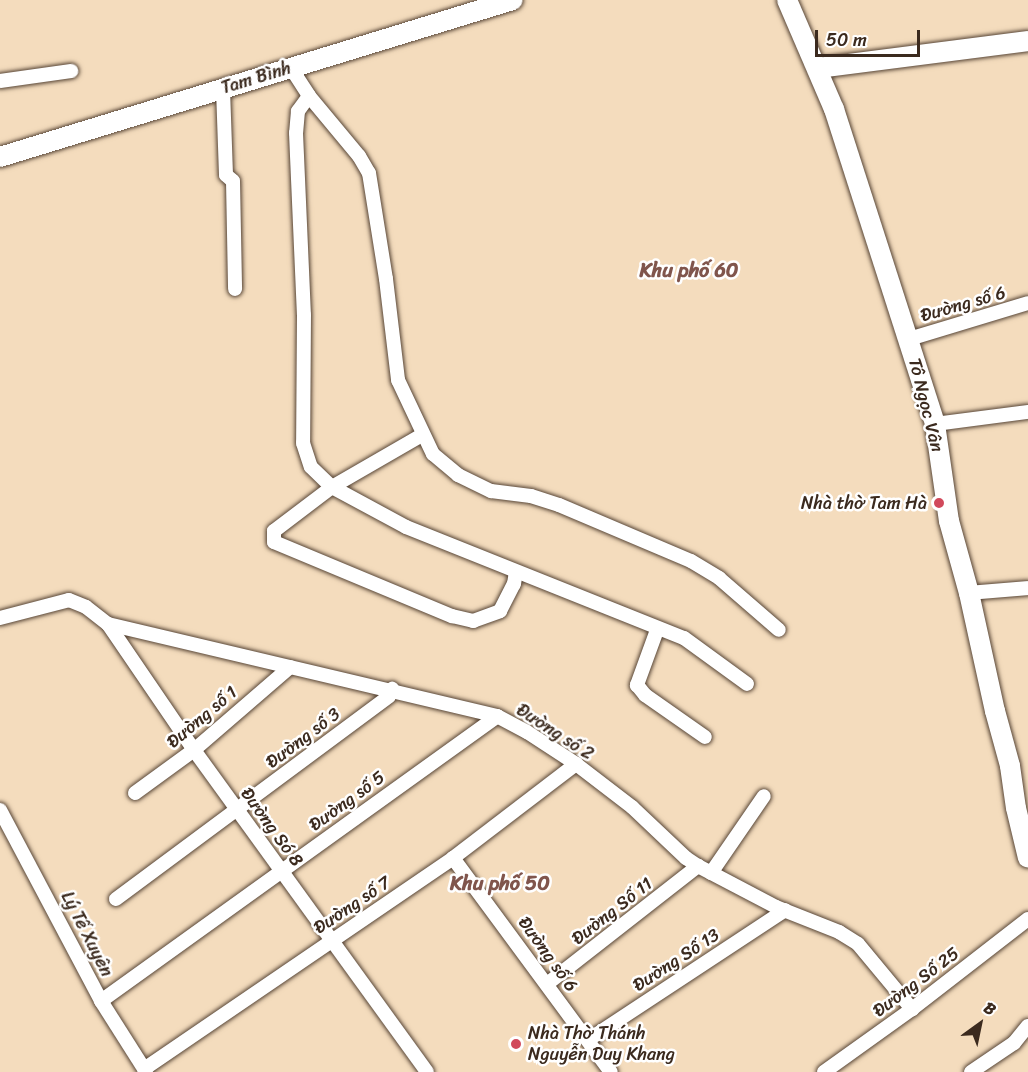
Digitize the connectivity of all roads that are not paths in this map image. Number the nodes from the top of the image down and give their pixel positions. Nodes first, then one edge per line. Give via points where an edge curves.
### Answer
1 (513, 0) edge
2 (787, 0) edge
3 (1028, 41) edge
4 (291, 68) junction
5 (818, 68) junction
6 (71, 71) dead end
7 (0, 81) edge
8 (223, 89) junction
9 (309, 96) junction
10 (0, 157) edge
11 (235, 289) dead end
12 (1028, 303) edge
13 (909, 339) junction
14 (1028, 412) edge
15 (1028, 418) edge
16 (935, 424) junction
17 (422, 435) junction
18 (332, 487) junction
19 (516, 572) junction
20 (1028, 588) edge
21 (969, 593) junction
22 (0, 618) edge
23 (108, 624) junction
24 (657, 630) junction
25 (778, 630) dead end
26 (290, 667) junction
27 (747, 684) dead end
28 (392, 689) junction
29 (497, 716) junction
30 (705, 737) dead end
31 (194, 750) junction
32 (576, 764) junction
33 (135, 793) dead end
34 (764, 795) dead end
35 (237, 809) junction
36 (0, 810) edge
37 (453, 858) junction
38 (1028, 858) edge
39 (698, 866) junction
40 (282, 870) junction
41 (711, 873) junction
42 (116, 899) dead end
43 (784, 910) junction
44 (1028, 919) edge
45 (332, 941) junction
46 (547, 984) junction
47 (101, 1001) junction
48 (912, 1009) junction
49 (1028, 1026) edge
50 (588, 1040) junction
51 (843, 1067) edge
52 (145, 1071) edge
53 (427, 1072) edge
54 (611, 1072) edge
55 (824, 1072) edge
56 (971, 1072) edge

1 - 4 main road, Tam Bình
2 - 5 main road, Tô Ngọc Vân
3 - 5 main road
4 - 8 main road, Tam Bình
4 - 9 street
5 - 13 main road, Tô Ngọc Vân
6 - 7 street
8 - 10 main road, Tam Bình
8 - 11 street via 226,175 233,181
9 - 17 street via 369,173 398,380
9 - 18 street via 298,111 296,133 304,315 303,443 311,467
12 - 13 street, Đường số 6
13 - 16 main road, Tô Ngọc Vân
14 - 15 street
14 - 16 street
16 - 21 main road, Tô Ngọc Vân via 949,521
17 - 18 street
17 - 25 street via 433,454 458,475 491,491 531,496 559,505 662,547 719,578
18 - 19 street via 406,526
18 - 19 street via 274,531 274,543 473,621 500,611
19 - 24 street
20 - 21 street
21 - 38 main road, Tô Ngọc Vân
22 - 23 street, Đường Só 8 via 69,600
23 - 26 street, Đường số 2
23 - 31 street, Đường Só 8
24 - 27 street via 684,638
24 - 30 street via 637,686
26 - 28 street, Đường số 2
26 - 31 street, Đường số 1
28 - 29 street, Đường số 2
28 - 35 street, Đường số 3 via 390,696
29 - 32 street, Đường số 2
29 - 40 street, Đường số 5
31 - 33 street, Đường số 1
31 - 35 street, Đường Só 8
32 - 37 street, Đường số 7
32 - 39 street, Đường số 2
34 - 41 street
35 - 40 street, Đường Só 8
35 - 42 street, Đường số 3
36 - 47 street, Lý Tế Xuyên
37 - 45 street, Đường số 7
37 - 46 street, Đường số 6
39 - 41 street, Đường số 2
39 - 46 street, Đường Số 11
40 - 45 street, Đường Só 8
40 - 47 street, Đường số 5
41 - 43 street, Đường số 2
43 - 48 street, Đường số 2 via 858,944
43 - 50 street, Đường Số 13
44 - 48 street, Đường Số 25
45 - 52 street, Đường số 7
45 - 53 street, Đường Só 8
46 - 50 street, Đường số 6
47 - 52 street, Lý Tế Xuyên
48 - 51 street, Đường Số 25
49 - 56 street via 1014,1043
50 - 54 street, Đường số 6
51 - 55 street, Đường Số 25

